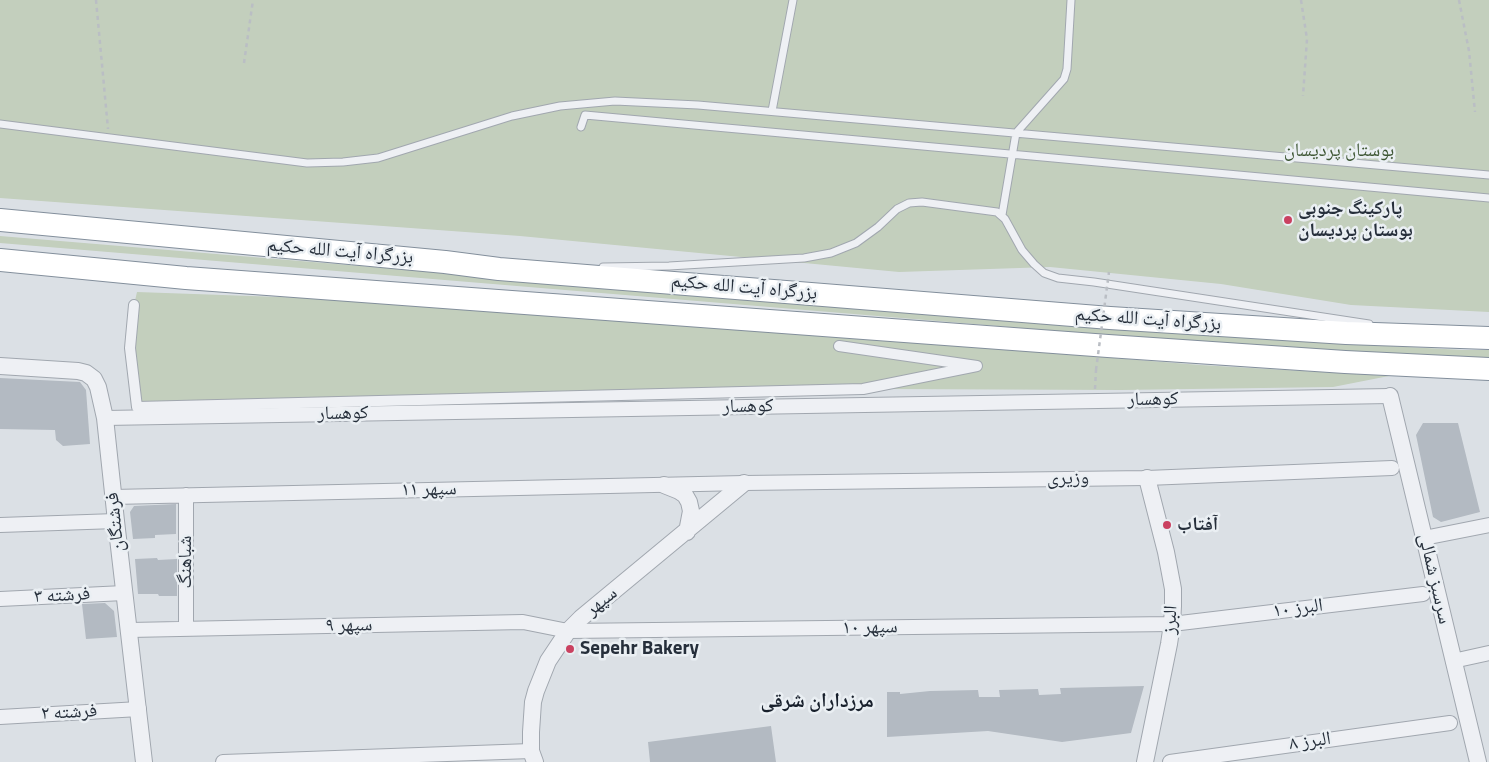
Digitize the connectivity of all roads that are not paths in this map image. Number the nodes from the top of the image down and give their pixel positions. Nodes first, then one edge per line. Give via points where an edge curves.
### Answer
1 (793, 0) edge
2 (1070, 0) edge
3 (772, 111) junction
4 (0, 124) edge
5 (581, 128) dead end
6 (1016, 133) junction
7 (1012, 154) junction
8 (1489, 175) edge
9 (1489, 198) edge
10 (1002, 215) junction
11 (0, 220) edge
12 (0, 260) edge
13 (579, 267) dead end
14 (599, 267) dead end
15 (499, 269) junction
16 (0, 270) edge
17 (186, 278) junction
18 (134, 305) dead end
19 (1374, 325) dead end
20 (1382, 326) dead end
21 (1436, 337) junction
22 (1489, 338) edge
23 (839, 346) dead end
24 (0, 366) edge
25 (1489, 369) edge
26 (1390, 396) joint
27 (105, 418) junction
28 (1392, 468) dead end
29 (1147, 478) junction
30 (744, 484) junction
31 (664, 485) junction
32 (186, 495) junction
33 (113, 496) junction
34 (116, 521) junction
35 (0, 525) edge
36 (1489, 525) edge
37 (687, 532) junction
38 (1424, 538) junction
39 (124, 593) junction
40 (1423, 594) dead end
41 (0, 599) edge
42 (1172, 624) junction
43 (186, 629) junction
44 (130, 630) junction
45 (568, 631) junction
46 (1489, 653) edge
47 (1454, 661) junction
48 (139, 709) junction
49 (0, 717) edge
50 (1450, 723) dead end
51 (533, 756) edge
52 (144, 762) edge
53 (222, 762) edge
54 (1145, 762) edge
55 (1170, 762) edge
56 (1478, 762) edge

1 - 3 lane
2 - 6 lane via 1064,79
3 - 4 lane via 614,101 560,106 512,116 378,158 307,163
3 - 6 lane
5 - 7 lane via 586,115
6 - 7 lane
6 - 8 lane
7 - 9 lane
7 - 10 lane
10 - 14 lane via 990,210 915,202 897,209 856,243 831,253 795,259
10 - 19 lane via 1030,260 1044,273 1058,278
11 - 15 highway, بزرگراه آیت الله حکیم
12 - 17 highway, بزرگراه آیت الله حکیم
13 - 15 lane
15 - 21 highway, بزرگراه آیت الله حکیم via 1215,326
16 - 17 highway
17 - 25 highway, بزرگراه آیت الله حکیم via 1108,346
18 - 23 street via 130,348 137,407 863,389 977,366
20 - 21 lane
21 - 22 highway, بزرگراه آیت الله حکیم
24 - 27 street, فرشتگان via 86,373 98,387
26 - 27 street, کوهسار
26 - 38 street, سرسبز شمالی
27 - 33 street, فرشتگان
28 - 29 street, وزیری
29 - 30 street, وزیری
29 - 42 street, البرز via 1170,568
30 - 31 street, سپهر ۱۱
30 - 37 street, سپهر
31 - 32 street, سپهر ۱۱
31 - 37 street via 679,491 689,502 691,511
32 - 33 street, سپهر ۱۱
32 - 43 street, شباهنگ
33 - 34 street, فرشتگان
34 - 35 street
34 - 39 street, فرشتگان
36 - 38 street
37 - 45 street, سپهر
38 - 47 street, سرسبز شمالی
39 - 41 street, فرشته ۳
39 - 44 street, فرشتگان
40 - 42 street, البرز ۱۰
42 - 45 street, سپهر ۱۰
42 - 54 street, البرز
43 - 44 street, سپهر ۹
43 - 45 street, سپهر ۹ via 523,622
44 - 48 street, فرشتگان
45 - 51 street, سپهر via 548,661 536,691 532,713
46 - 47 street
47 - 56 street, سرسبز شمالی
48 - 49 street, فرشته ۲
48 - 52 street, فرشتگان
50 - 55 street, البرز ۸
51 - 53 street

